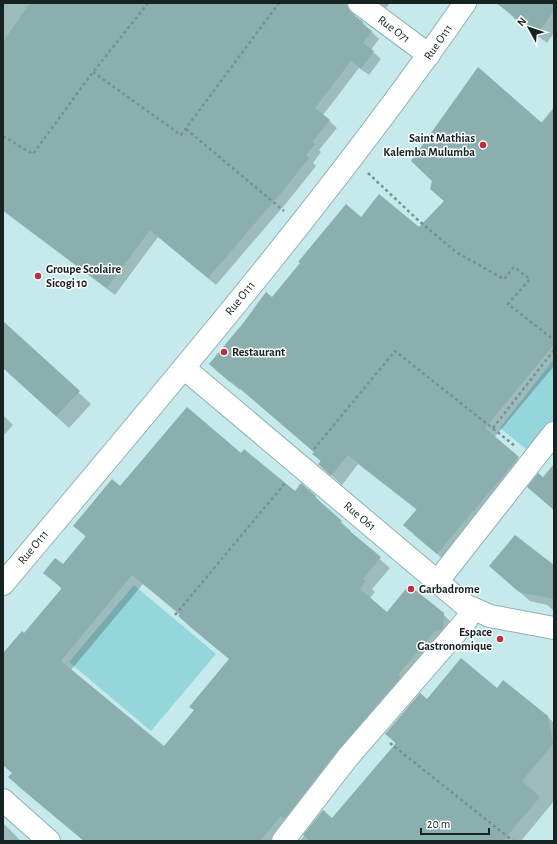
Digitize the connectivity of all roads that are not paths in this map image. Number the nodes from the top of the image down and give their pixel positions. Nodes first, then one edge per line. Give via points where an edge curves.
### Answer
1 (359, 3) edge
2 (465, 3) edge
3 (429, 55) junction
4 (184, 368) junction
5 (554, 433) edge
6 (437, 582) junction
7 (3, 584) edge
8 (473, 609) junction
9 (554, 628) edge
10 (3, 800) edge
11 (49, 841) edge
12 (283, 841) edge

1 - 3 street, Rue O71
2 - 3 street, Rue O111
3 - 4 street, Rue O111 via 352,158
4 - 6 street, Rue O61
4 - 7 street, Rue O111
5 - 6 street
6 - 8 street, Rue O61
8 - 9 street, Rue O61 via 490,616
8 - 12 street via 465,622 348,757
10 - 11 street

